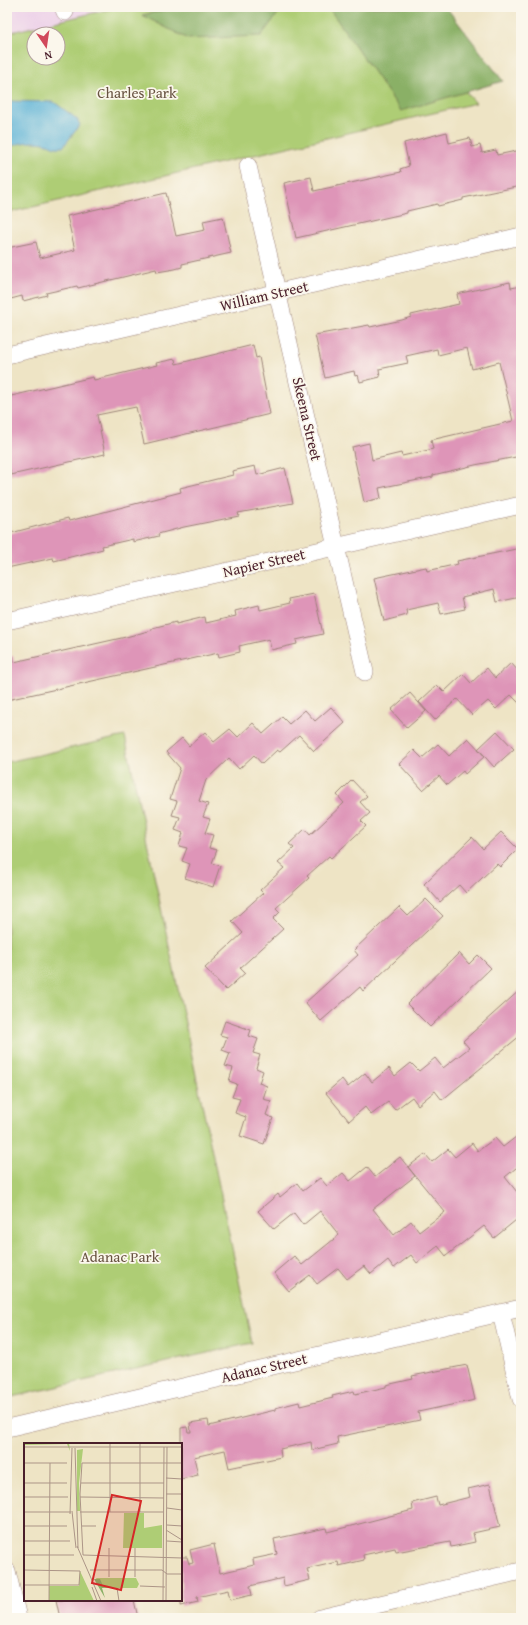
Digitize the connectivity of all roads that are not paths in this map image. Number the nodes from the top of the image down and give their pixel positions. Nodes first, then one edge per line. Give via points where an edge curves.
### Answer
1 (248, 166) dead end
2 (521, 236) edge
3 (278, 293) junction
4 (7, 355) edge
5 (521, 505) edge
6 (336, 546) junction
7 (7, 622) edge
8 (365, 672) dead end
9 (521, 1308) edge
10 (501, 1313) junction
11 (521, 1399) edge
12 (7, 1428) edge
13 (7, 1571) edge
14 (521, 1571) edge
15 (18, 1618) edge
16 (320, 1618) edge

1 - 3 street, Skeena Street
2 - 3 street, William Street
3 - 4 street, William Street
3 - 6 street, Skeena Street
5 - 6 street, Napier Street
6 - 7 street, Napier Street
6 - 8 street, Skeena Street
9 - 10 street, Adanac Street
10 - 11 street
10 - 12 street, Adanac Street
13 - 15 street
14 - 16 street

